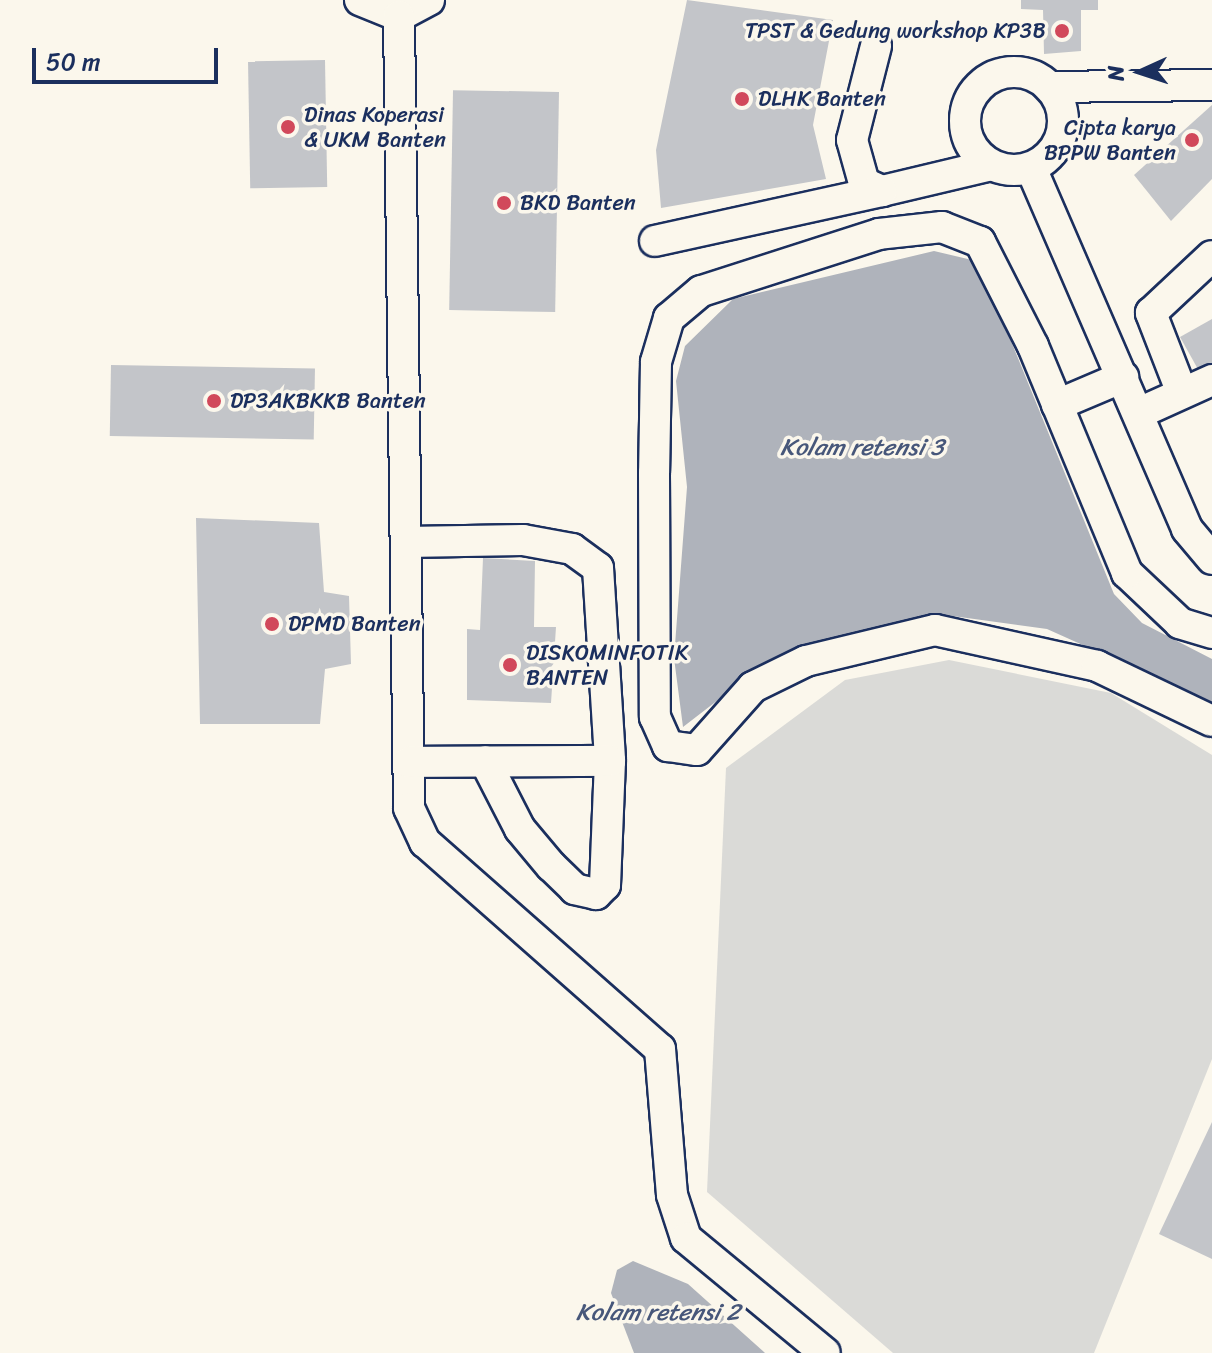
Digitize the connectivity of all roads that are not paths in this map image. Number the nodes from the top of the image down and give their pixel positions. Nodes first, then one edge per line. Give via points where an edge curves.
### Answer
1 (360, 0) edge
2 (429, 0) edge
3 (399, 16) junction
4 (876, 46) dead end
5 (1212, 85) edge
6 (1049, 87) junction
7 (991, 165) junction
8 (1031, 168) junction
9 (882, 191) junction
10 (655, 241) dead end
11 (1212, 256) edge
12 (1123, 377) junction
13 (1212, 380) edge
14 (1182, 393) junction
15 (1057, 405) junction
16 (1139, 413) junction
17 (406, 542) junction
18 (1212, 559) edge
19 (1212, 633) edge
20 (1212, 721) edge
21 (485, 761) junction
22 (610, 761) junction
23 (409, 762) junction
24 (825, 1353) edge

1 - 3 street
2 - 3 street
3 - 17 street
4 - 9 street via 852,140 858,176
5 - 6 street
6 - 7 street via 1011,72 975,92 967,132
6 - 8 street via 1063,125 1054,151
7 - 8 street
7 - 9 street
8 - 12 street
9 - 10 street
11 - 14 street via 1151,313
12 - 15 street
12 - 16 street
13 - 14 street
14 - 16 street
15 - 19 street via 1127,573 1180,623
15 - 20 street via 980,242 942,227 879,234 701,291 669,318 656,362 654,473 655,717 668,746 697,750 753,687 806,661 935,630 1097,666
16 - 18 street via 1187,529
17 - 22 street via 523,540 572,549 598,568
17 - 23 street
21 - 22 street
21 - 22 street via 543,857 575,889 596,894 605,885
21 - 23 street
23 - 24 street via 409,808 425,842 660,1049 672,1195 686,1238

